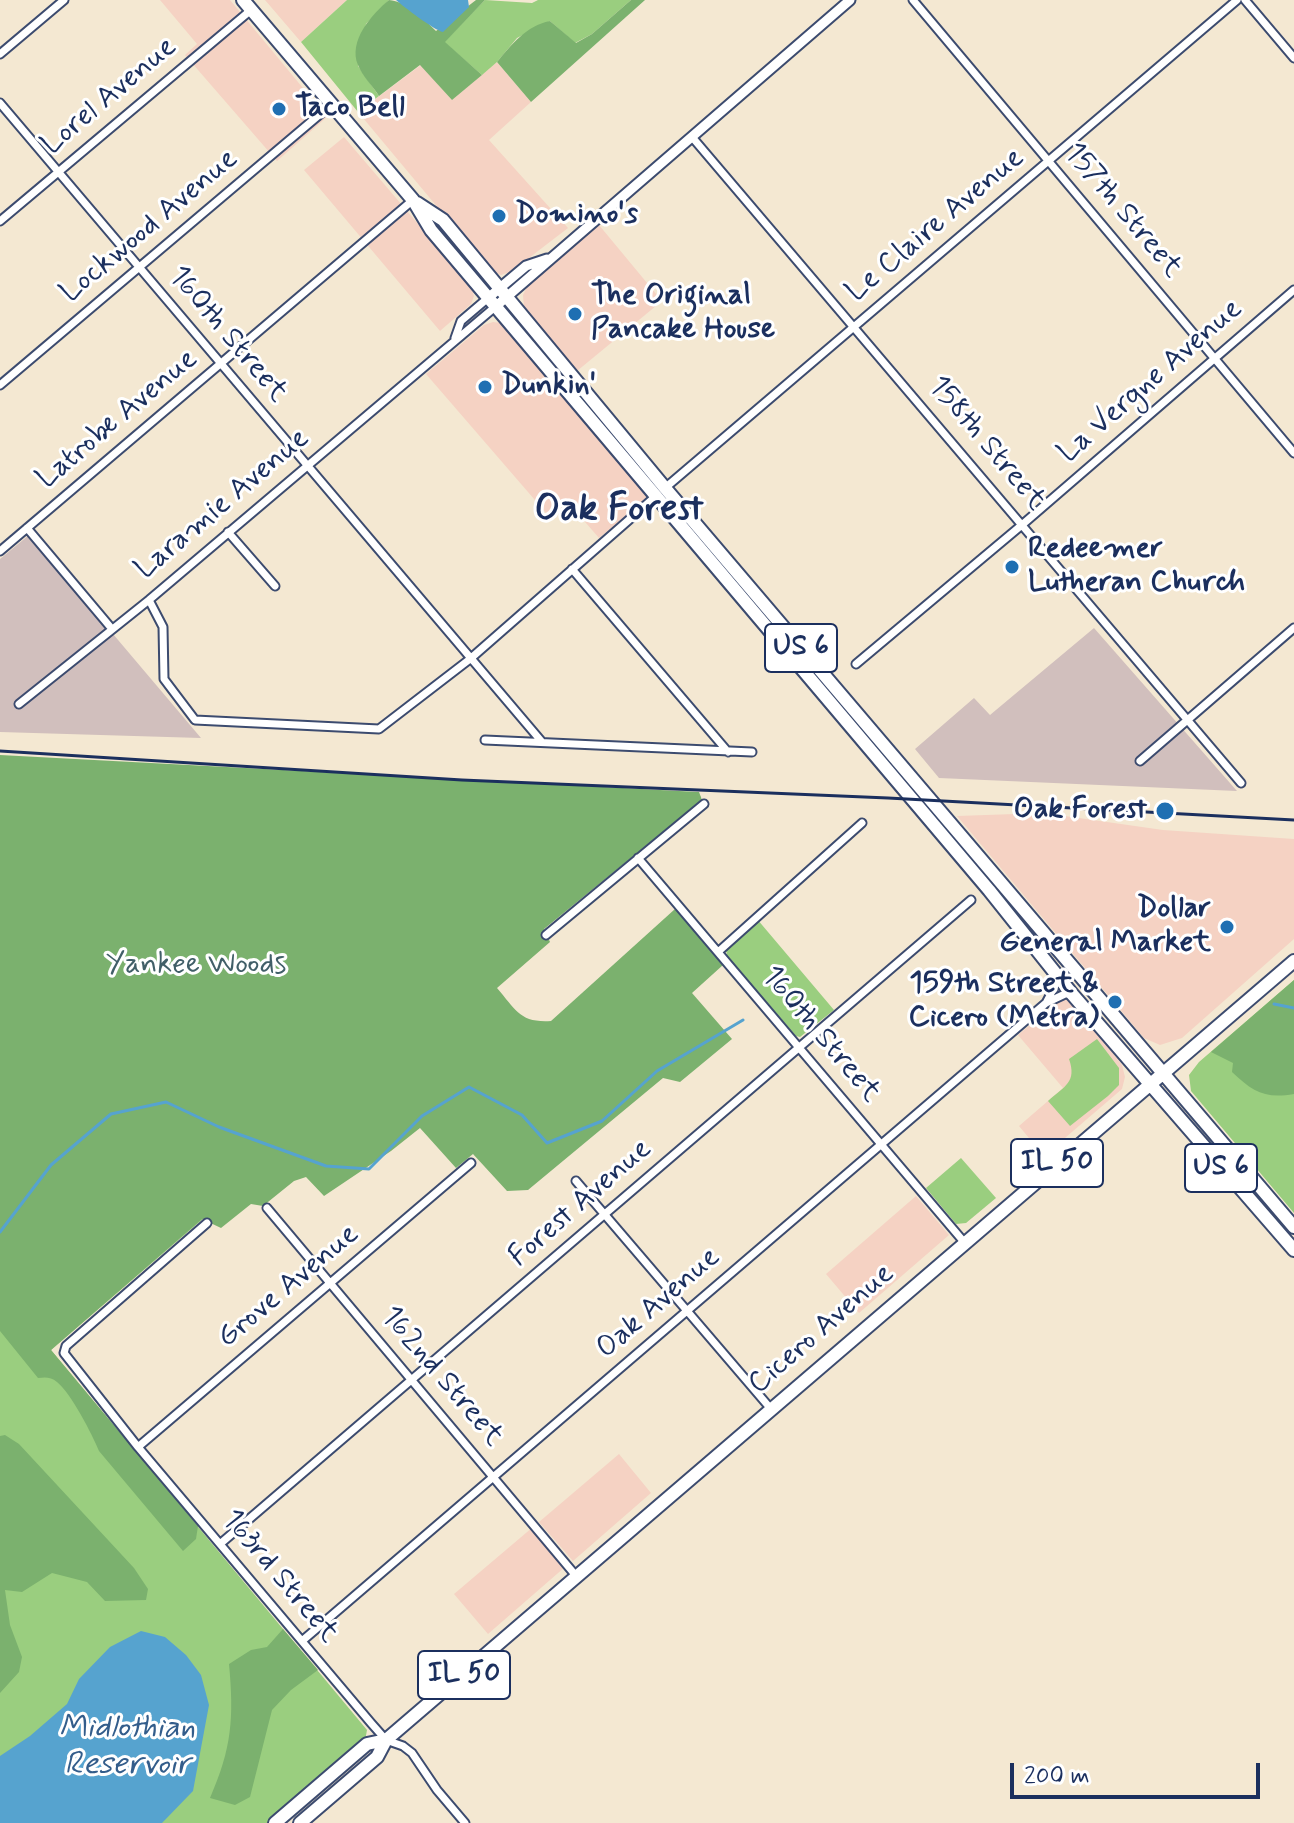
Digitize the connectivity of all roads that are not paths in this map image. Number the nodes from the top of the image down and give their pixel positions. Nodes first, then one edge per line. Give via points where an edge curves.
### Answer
1 (64, 0) edge
2 (850, 0) edge
3 (913, 0) edge
4 (1237, 0) edge
5 (1245, 0) edge
6 (247, 5) edge
7 (0, 54) edge
8 (1294, 58) edge
9 (0, 103) edge
10 (332, 104) junction
11 (692, 137) junction
12 (1049, 161) junction
13 (57, 173) junction
14 (413, 200) junction
15 (0, 221) edge
16 (139, 267) junction
17 (1294, 290) edge
18 (503, 292) junction
19 (492, 302) junction
20 (855, 326) junction
21 (1214, 358) junction
22 (220, 365) junction
23 (0, 385) edge
24 (1294, 453) edge
25 (305, 466) junction
26 (660, 492) junction
27 (1023, 524) junction
28 (27, 528) junction
29 (228, 532) junction
30 (0, 551) edge
31 (572, 569) junction
32 (275, 586) dead end
33 (149, 600) junction
34 (1294, 628) edge
35 (112, 629) junction
36 (470, 659) junction
37 (856, 664) dead end
38 (19, 704) dead end
39 (1187, 720) junction
40 (485, 740) dead end
41 (542, 742) junction
42 (728, 752) junction
43 (752, 752) dead end
44 (1140, 761) dead end
45 (1241, 783) dead end
46 (704, 804) dead end
47 (862, 823) dead end
48 (638, 858) junction
49 (971, 900) dead end
50 (546, 935) dead end
51 (718, 952) junction
52 (1294, 961) edge
53 (1059, 978) junction
54 (1072, 994) junction
55 (1046, 1003) junction
56 (800, 1049) junction
57 (1164, 1073) junction
58 (1150, 1085) junction
59 (881, 1145) junction
60 (471, 1163) dead end
61 (576, 1181) dead end
62 (267, 1208) dead end
63 (605, 1215) junction
64 (207, 1223) dead end
65 (1294, 1227) edge
66 (964, 1242) junction
67 (1294, 1250) edge
68 (331, 1284) junction
69 (688, 1311) junction
70 (412, 1380) junction
71 (771, 1409) junction
72 (138, 1447) junction
73 (493, 1477) junction
74 (220, 1544) junction
75 (577, 1577) junction
76 (302, 1641) junction
77 (386, 1740) junction
78 (275, 1823) edge
79 (300, 1823) edge
80 (465, 1823) edge

1 - 7 street
2 - 11 street, Laramie Avenue
3 - 12 street, 157th Street
4 - 12 street, Le Claire Avenue
5 - 8 street
6 - 10 main road, US 6
6 - 13 street, Lorel Avenue
9 - 13 street, 160th Street
10 - 14 main road, US 6
10 - 16 street, Lockwood Avenue
11 - 18 street, Laramie Avenue
11 - 20 street, 158th Street
12 - 20 street, Le Claire Avenue
12 - 21 street, 157th Street
13 - 15 street, Lorel Avenue
13 - 16 street, 160th Street
14 - 18 main road, US 6 via 443,220
14 - 19 main road, US 6 via 431,230
14 - 22 street, Latrobe Avenue
16 - 22 street, 160th Street
16 - 23 street, Lockwood Avenue
17 - 21 street, La Vergne Avenue
18 - 19 street, Laramie Avenue
18 - 26 main road, US 6
19 - 25 street, Laramie Avenue
19 - 26 main road, US 6
20 - 26 street, Le Claire Avenue
20 - 27 street, 158th Street
21 - 24 street, 157th Street
21 - 27 street, La Vergne Avenue
22 - 25 street, 160th Street
22 - 28 street, Latrobe Avenue
25 - 29 street, Laramie Avenue
25 - 36 street, 160th Street
26 - 31 street, Le Claire Avenue
26 - 53 main road, US 6
26 - 57 main road, US 6
27 - 37 street, La Vergne Avenue
27 - 39 street, 158th Street
28 - 30 street, Latrobe Avenue
28 - 35 street
29 - 32 street
29 - 33 street, Laramie Avenue
31 - 36 street, Le Claire Avenue
31 - 42 street
33 - 35 street, Laramie Avenue
33 - 36 street, Le Claire Avenue via 163,627 164,679 195,720 379,729
34 - 39 street
35 - 38 street, Laramie Avenue
36 - 41 street, 160th Street
39 - 44 street
39 - 45 street, 158th Street
40 - 41 street
41 - 42 street
42 - 43 street
46 - 48 street
47 - 51 street
48 - 50 street
48 - 51 street, 160th Street
49 - 56 street, Forest Avenue
51 - 56 street, 160th Street
52 - 57 main road, Cicero Avenue / IL 50
53 - 54 main road, US 6
53 - 55 street, Oak Avenue
54 - 55 street, Oak Avenue
54 - 58 main road, US 6
55 - 59 street, Oak Avenue
56 - 59 street, 160th Street
56 - 63 street, Forest Avenue
57 - 58 main road, Cicero Avenue / IL 50
57 - 65 main road, US 6
58 - 66 main road, Cicero Avenue / IL 50
58 - 67 main road, US 6
59 - 66 street, 160th Street
59 - 69 street, Oak Avenue
60 - 68 street, Grove Avenue
61 - 63 street
62 - 68 street, 162nd Street
63 - 69 street
63 - 70 street, Forest Avenue
64 - 72 street, 163rd Street via 66,1346 64,1353
66 - 71 main road, Cicero Avenue / IL 50
68 - 70 street, 162nd Street
68 - 72 street, Grove Avenue
69 - 71 street
69 - 73 street, Oak Avenue
70 - 73 street, 162nd Street
70 - 74 street, Forest Avenue
71 - 75 main road, Cicero Avenue / IL 50
72 - 74 street, 163rd Street
73 - 75 street, 162nd Street
73 - 76 street, Oak Avenue
74 - 76 street, 163rd Street
75 - 77 main road, Cicero Avenue / IL 50
76 - 77 street, 163rd Street
77 - 78 main road, Cicero Avenue / IL 50 via 367,1744
77 - 79 main road, Cicero Avenue / IL 50 via 377,1757
77 - 80 street, 163rd Street via 412,1753

